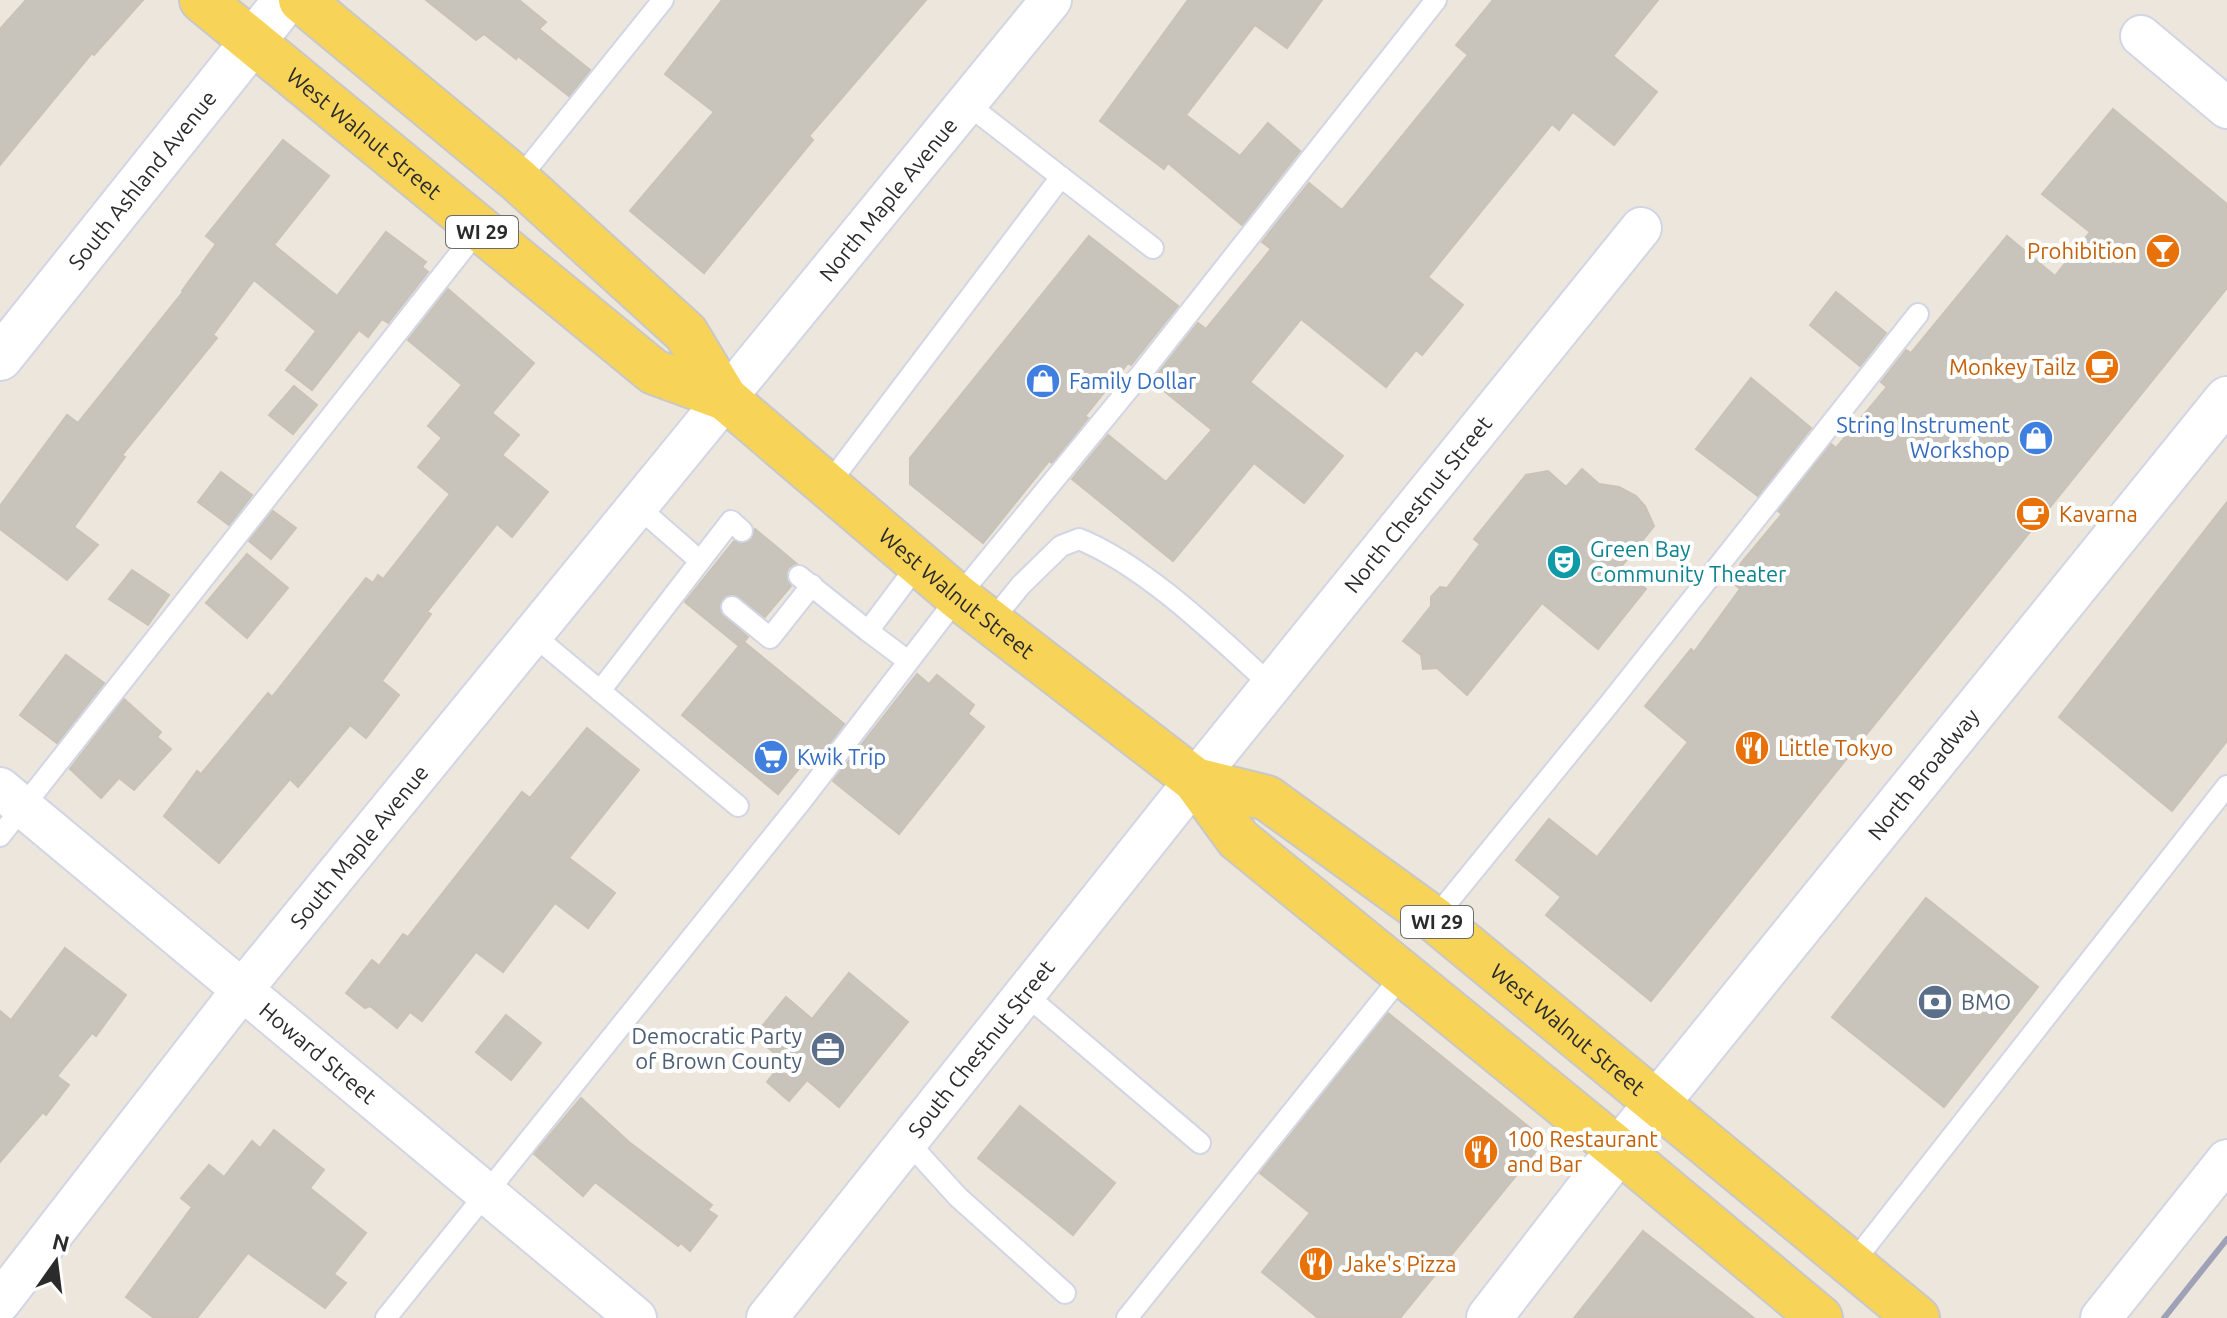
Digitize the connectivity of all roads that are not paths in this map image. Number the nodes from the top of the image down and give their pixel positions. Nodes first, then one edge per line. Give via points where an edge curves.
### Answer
1 (202, 0) edge
2 (286, 0) edge
3 (301, 0) edge
4 (663, 0) edge
5 (1051, 0) edge
6 (1436, 0) edge
7 (2141, 36) dead end
8 (253, 41) junction
9 (966, 103) junction
10 (2227, 108) edge
11 (1061, 177) junction
12 (518, 180) junction
13 (1641, 228) dead end
14 (479, 229) junction
15 (1153, 248) dead end
16 (1918, 314) dead end
17 (0, 358) edge
18 (725, 398) junction
19 (2227, 399) edge
20 (828, 485) junction
21 (637, 506) junction
22 (742, 531) dead end
23 (919, 563) junction
24 (705, 564) junction
25 (732, 607) dead end
26 (975, 610) junction
27 (868, 631) junction
28 (532, 634) junction
29 (908, 661) junction
30 (1271, 685) junction
31 (600, 691) junction
32 (1195, 780) junction
33 (2227, 786) edge
34 (738, 806) dead end
35 (8, 810) edge
36 (1434, 919) junction
37 (1404, 973) junction
38 (242, 990) junction
39 (1025, 994) junction
40 (1658, 1103) junction
41 (908, 1142) junction
42 (1200, 1143) dead end
43 (1619, 1150) junction
44 (2227, 1160) edge
45 (487, 1194) junction
46 (1852, 1264) junction
47 (1065, 1293) dead end
48 (0, 1302) edge
49 (1815, 1316) edge
50 (386, 1318) edge
51 (636, 1318) edge
52 (767, 1318) edge
53 (1127, 1318) edge
54 (1489, 1318) edge
55 (1917, 1318) edge
56 (2101, 1318) edge

1 - 8 main road, West Walnut Street / WI 29
2 - 8 street, South Ashland Avenue
3 - 12 main road, West Walnut Street / WI 29
4 - 12 lane
5 - 9 street, North Maple Avenue
6 - 26 lane via 1141,374
7 - 10 street
8 - 14 main road, West Walnut Street / WI 29
8 - 17 street, South Ashland Avenue
9 - 11 lane
9 - 18 street, North Maple Avenue
11 - 15 lane
11 - 20 lane
12 - 18 main road, West Walnut Street / WI 29 via 686,333
13 - 30 street, North Chestnut Street
14 - 18 main road, West Walnut Street / WI 29 via 654,372
14 - 35 lane
16 - 36 lane
18 - 20 main road, West Walnut Street / WI 29
18 - 21 street, South Maple Avenue
19 - 40 street, North Broadway
20 - 23 main road, West Walnut Street / WI 29
21 - 24 lane
21 - 28 street, South Maple Avenue
22 - 24 lane via 731,521
23 - 26 main road, West Walnut Street / WI 29
23 - 27 lane
24 - 31 lane
25 - 27 lane via 770,638 785,606 806,580
26 - 29 lane
26 - 30 lane via 1021,585 1061,546 1079,539 1101,548 1199,620
26 - 32 main road, West Walnut Street / WI 29
27 - 29 lane
28 - 31 lane
28 - 38 street, South Maple Avenue
29 - 45 lane
30 - 32 street, North Chestnut Street
31 - 34 lane
32 - 36 main road, West Walnut Street / WI 29 via 1267,798
32 - 37 main road, West Walnut Street / WI 29 via 1238,839
32 - 39 street, South Chestnut Street
33 - 46 lane
35 - 38 street, Howard Street
36 - 40 main road, West Walnut Street / WI 29
37 - 43 main road, West Walnut Street / WI 29
37 - 53 lane
38 - 45 street, Howard Street
38 - 48 street, South Maple Avenue
39 - 41 street, South Chestnut Street
39 - 42 lane
40 - 43 street, North Broadway
40 - 46 main road, West Walnut Street / WI 29
41 - 47 lane via 958,1197
41 - 52 street, South Chestnut Street
43 - 49 main road, West Walnut Street / WI 29
43 - 54 street, North Broadway
44 - 56 street
45 - 50 lane
45 - 51 street, Howard Street
46 - 55 main road, West Walnut Street / WI 29

